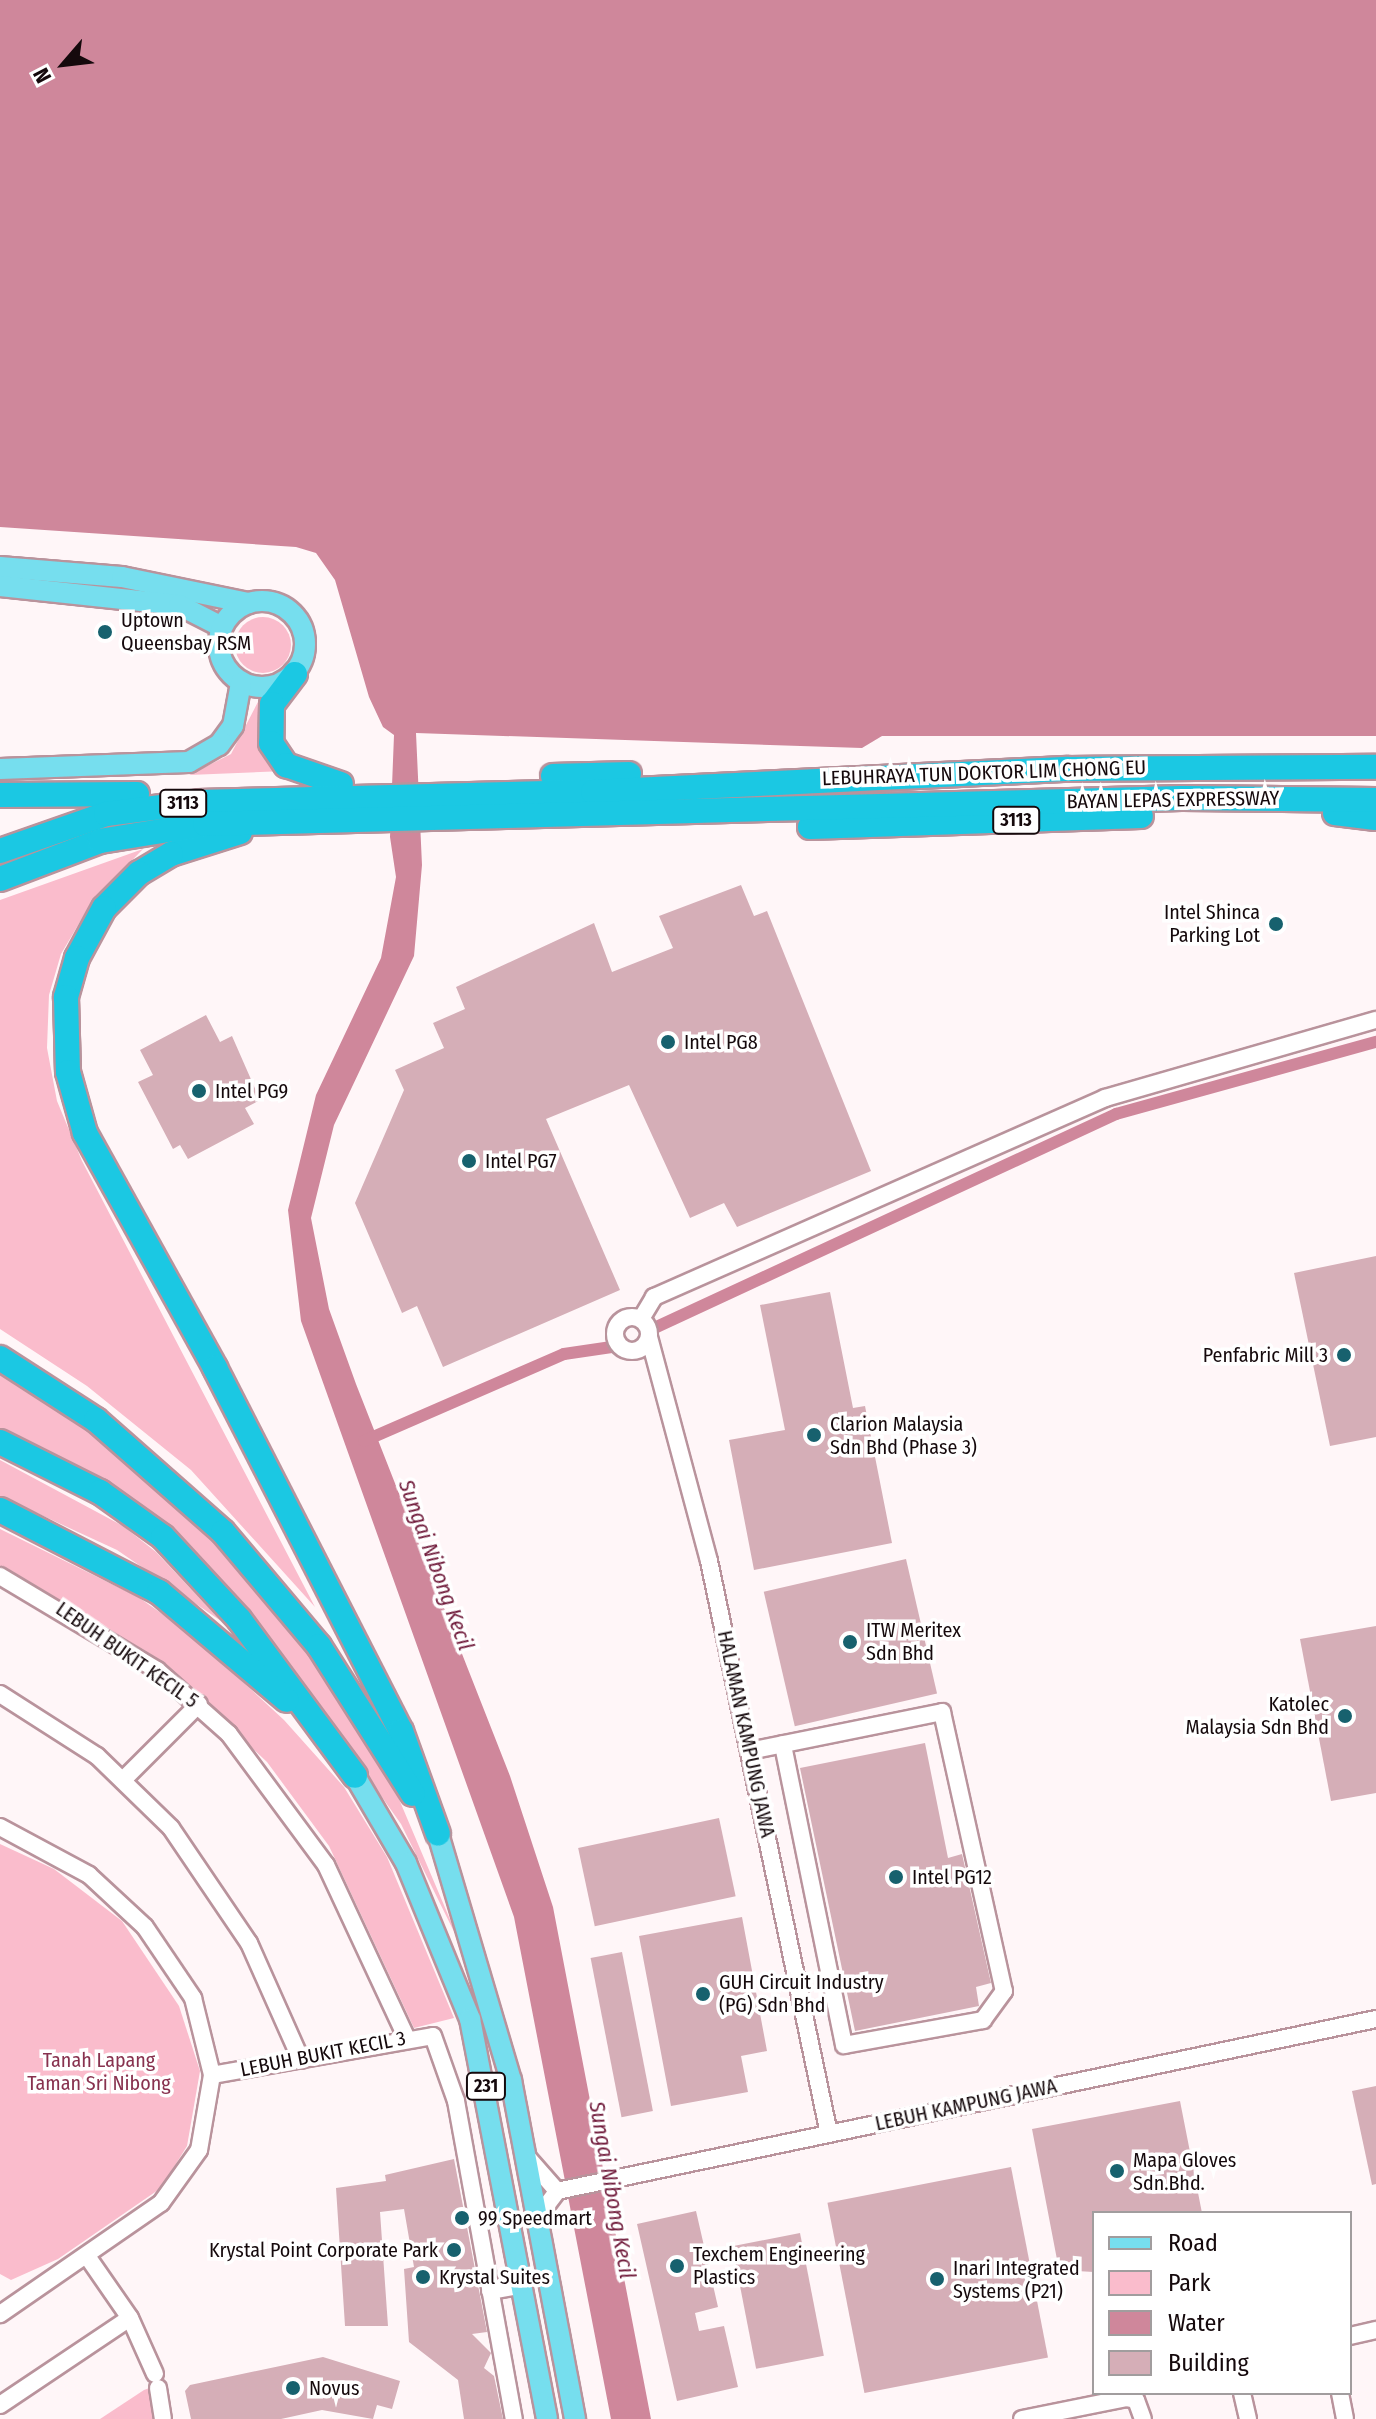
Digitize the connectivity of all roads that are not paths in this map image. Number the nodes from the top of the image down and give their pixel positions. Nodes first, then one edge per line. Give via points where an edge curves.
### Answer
1 (0, 567) edge
2 (0, 586) edge
3 (248, 603) junction
4 (222, 627) junction
5 (295, 674) junction
6 (241, 683) junction
7 (1376, 767) edge
8 (0, 771) edge
9 (816, 779) junction
10 (341, 784) junction
11 (1376, 786) edge
12 (593, 792) junction
13 (0, 795) edge
14 (451, 798) junction
15 (1376, 800) edge
16 (373, 801) junction
17 (874, 801) junction
18 (1320, 811) junction
19 (1376, 812) edge
20 (657, 816) junction
21 (1376, 818) edge
22 (263, 826) junction
23 (0, 851) edge
24 (0, 879) edge
25 (1376, 1020) edge
26 (641, 1319) junction
27 (649, 1337) junction
28 (0, 1358) edge
29 (0, 1442) edge
30 (0, 1510) edge
31 (0, 1576) edge
32 (0, 1694) edge
33 (199, 1704) junction
34 (783, 1744) junction
35 (749, 1751) junction
36 (355, 1776) junction
37 (124, 1779) junction
38 (0, 1827) edge
39 (438, 1834) junction
40 (1376, 2019) edge
41 (407, 2039) junction
42 (301, 2060) junction
43 (212, 2075) junction
44 (829, 2134) junction
45 (525, 2152) junction
46 (560, 2190) junction
47 (537, 2218) junction
48 (87, 2256) junction
49 (523, 2285) junction
50 (490, 2291) junction
51 (0, 2314) edge
52 (130, 2318) junction
53 (1376, 2330) edge
54 (1352, 2336) edge
55 (1242, 2395) edge
56 (1340, 2395) edge
57 (0, 2405) edge
58 (1085, 2412) edge
59 (1039, 2417) edge
60 (163, 2419) edge
61 (514, 2419) edge
62 (547, 2419) edge
63 (575, 2419) edge
64 (1022, 2419) edge
65 (1143, 2419) edge
66 (1248, 2419) edge
67 (1345, 2419) edge

1 - 3 main road via 122,577
2 - 4 main road via 179,605
3 - 4 main road
3 - 5 main road via 270,601 298,620 306,642
4 - 6 main road via 223,665
5 - 6 main road via 270,688
5 - 10 highway via 272,704 271,743 286,765
6 - 8 main road via 233,726 205,756 117,769
7 - 9 highway, LEBUHRAYA TUN DOKTOR LIM CHONG EU / 3113 via 1068,769
9 - 12 highway, LEBUHRAYA TUN DOKTOR LIM CHONG EU / 3113
9 - 14 highway via 785,770
10 - 13 highway via 218,785 119,797
10 - 16 highway
11 - 17 highway, BAYAN LEPAS EXPRESSWAY / 3113 via 1230,783
12 - 14 highway, LEBUHRAYA TUN DOKTOR LIM CHONG EU / 3113
12 - 17 highway, LEBUHRAYA TUN DOKTOR LIM CHONG EU / 3113
14 - 16 highway, LEBUHRAYA TUN DOKTOR LIM CHONG EU / 3113
14 - 20 highway, LEBUHRAYA TUN DOKTOR LIM CHONG EU / 3113
15 - 17 highway, BAYAN LEPAS EXPRESSWAY / 3113
16 - 22 highway, LEBUHRAYA TUN DOKTOR LIM CHONG EU / 3113
16 - 23 highway, LEBUHRAYA TUN DOKTOR LIM CHONG EU / 3113 via 151,805 71,823
17 - 20 highway, LEBUHRAYA TUN DOKTOR LIM CHONG EU / 3113
18 - 19 highway, LEBUHRAYA TUN DOKTOR LIM CHONG EU / 3113
18 - 20 highway, LEBUHRAYA TUN DOKTOR LIM CHONG EU / 3113 via 850,827 745,827
18 - 21 highway
22 - 24 highway, LEBUHRAYA TUN DOKTOR LIM CHONG EU / 3113 via 205,824 130,835 44,859
22 - 39 highway via 171,854 139,873 104,908 70,978 63,1021 68,1072 85,1133 236,1406 401,1731
25 - 26 street via 1105,1098 654,1297
26 - 27 street
26 - 27 street via 621,1321 617,1340 636,1351
27 - 35 street, HALAMAN KAMPUNG JAWA via 709,1561
28 - 39 highway via 96,1420 223,1532 319,1646
29 - 36 highway via 100,1492 172,1546 278,1667
30 - 36 highway via 90,1551 189,1612 275,1687
31 - 33 street, LEBUH BUKIT KECIL 5 via 78,1618
32 - 37 street
33 - 37 street
33 - 41 street, LEBUH BUKIT KECIL 5 via 277,1791 326,1865
34 - 34 street via 844,2045 983,2020 1004,1991 942,1712
34 - 35 street
35 - 44 street, HALAMAN KAMPUNG JAWA
36 - 49 main road, 231 via 406,1863 456,1978 489,2099
37 - 42 street via 171,1828 229,1908
38 - 43 street via 89,1875 145,1927 193,1998
39 - 45 main road, 231 via 498,2032
40 - 44 street, LEBUH KAMPUNG JAWA
41 - 42 street, LEBUH BUKIT KECIL 3
41 - 50 street, LEBUH BUKIT KECIL 3 via 433,2036 456,2101
42 - 43 street, LEBUH BUKIT KECIL 3
43 - 48 street via 199,2150 188,2169 161,2203
44 - 46 street, LEBUH KAMPUNG JAWA
45 - 46 street
45 - 47 main road, 231
46 - 47 street
47 - 63 main road, 231
48 - 51 street
48 - 52 street
49 - 50 street
49 - 62 main road, 231
50 - 61 street
52 - 57 street
52 - 60 street via 156,2381
53 - 54 street
55 - 66 street
56 - 67 street
58 - 59 street
58 - 65 street via 1136,2400
59 - 64 street

